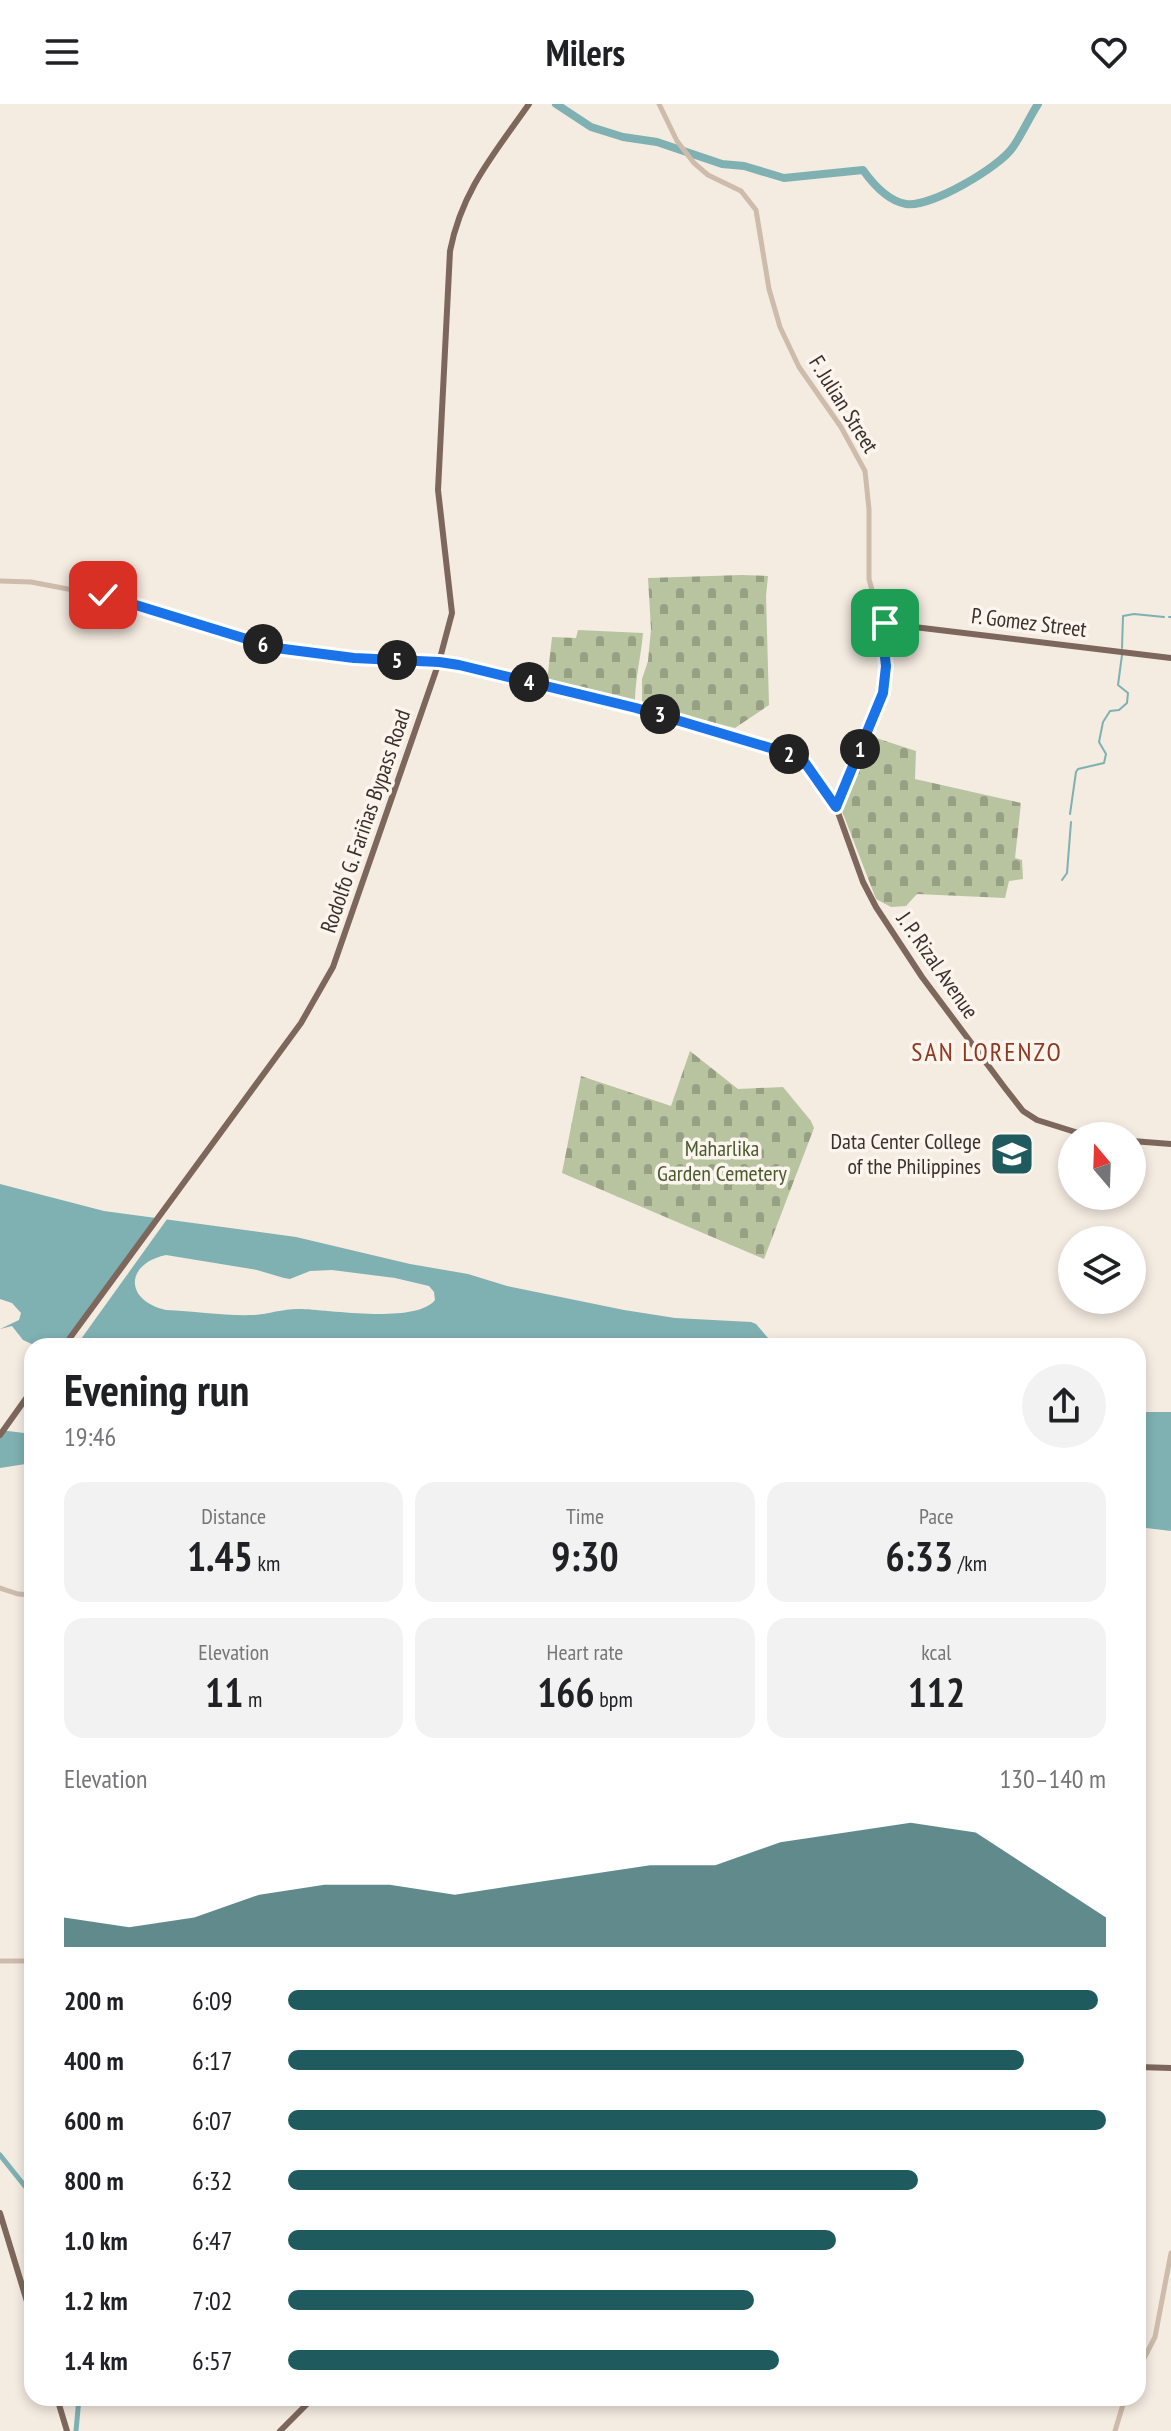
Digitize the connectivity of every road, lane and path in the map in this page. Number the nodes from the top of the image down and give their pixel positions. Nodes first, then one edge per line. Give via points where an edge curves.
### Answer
1 (529, 104) edge
2 (659, 104) edge
3 (0, 581) edge
4 (881, 623) junction
5 (1171, 658) edge
6 (439, 662) junction
7 (836, 807) junction
8 (1058, 1127) edge
9 (1146, 1142) edge
10 (1171, 1144) edge
11 (70, 1338) edge
12 (24, 1401) edge
13 (0, 1435) edge
14 (0, 1588) edge
15 (24, 1594) edge
16 (0, 1961) edge
17 (24, 1961) edge
18 (1146, 2067) edge
19 (1171, 2068) edge
20 (0, 2213) edge
21 (1171, 2253) edge
22 (24, 2292) edge
23 (1146, 2354) edge
24 (59, 2406) edge
25 (305, 2406) edge
26 (1123, 2406) edge
27 (67, 2431) edge
28 (280, 2431) edge
29 (1115, 2431) edge

1 - 6 main road, Rodolfo G. Fariñas Bypass Road via 469,191 450,251 438,490 452,613
2 - 4 street, F. Julian Street via 694,163 751,201 780,327 799,367 862,465 869,509 869,579
3 - 6 street via 110,597 293,651
4 - 5 main road, P. Gomez Street
4 - 7 main road, F. Julian Street via 883,693
6 - 7 street via 636,708 797,757 815,773
6 - 11 main road, Rodolfo G. Fariñas Bypass Road via 333,967 301,1023
7 - 8 main road, J. P. Rizal Avenue via 863,882 922,977 1023,1111
9 - 10 main road
12 - 13 main road
14 - 15 street
16 - 17 street
18 - 19 main road
20 - 22 main road
21 - 23 street via 1155,2337
24 - 27 main road
25 - 28 main road
26 - 29 street

